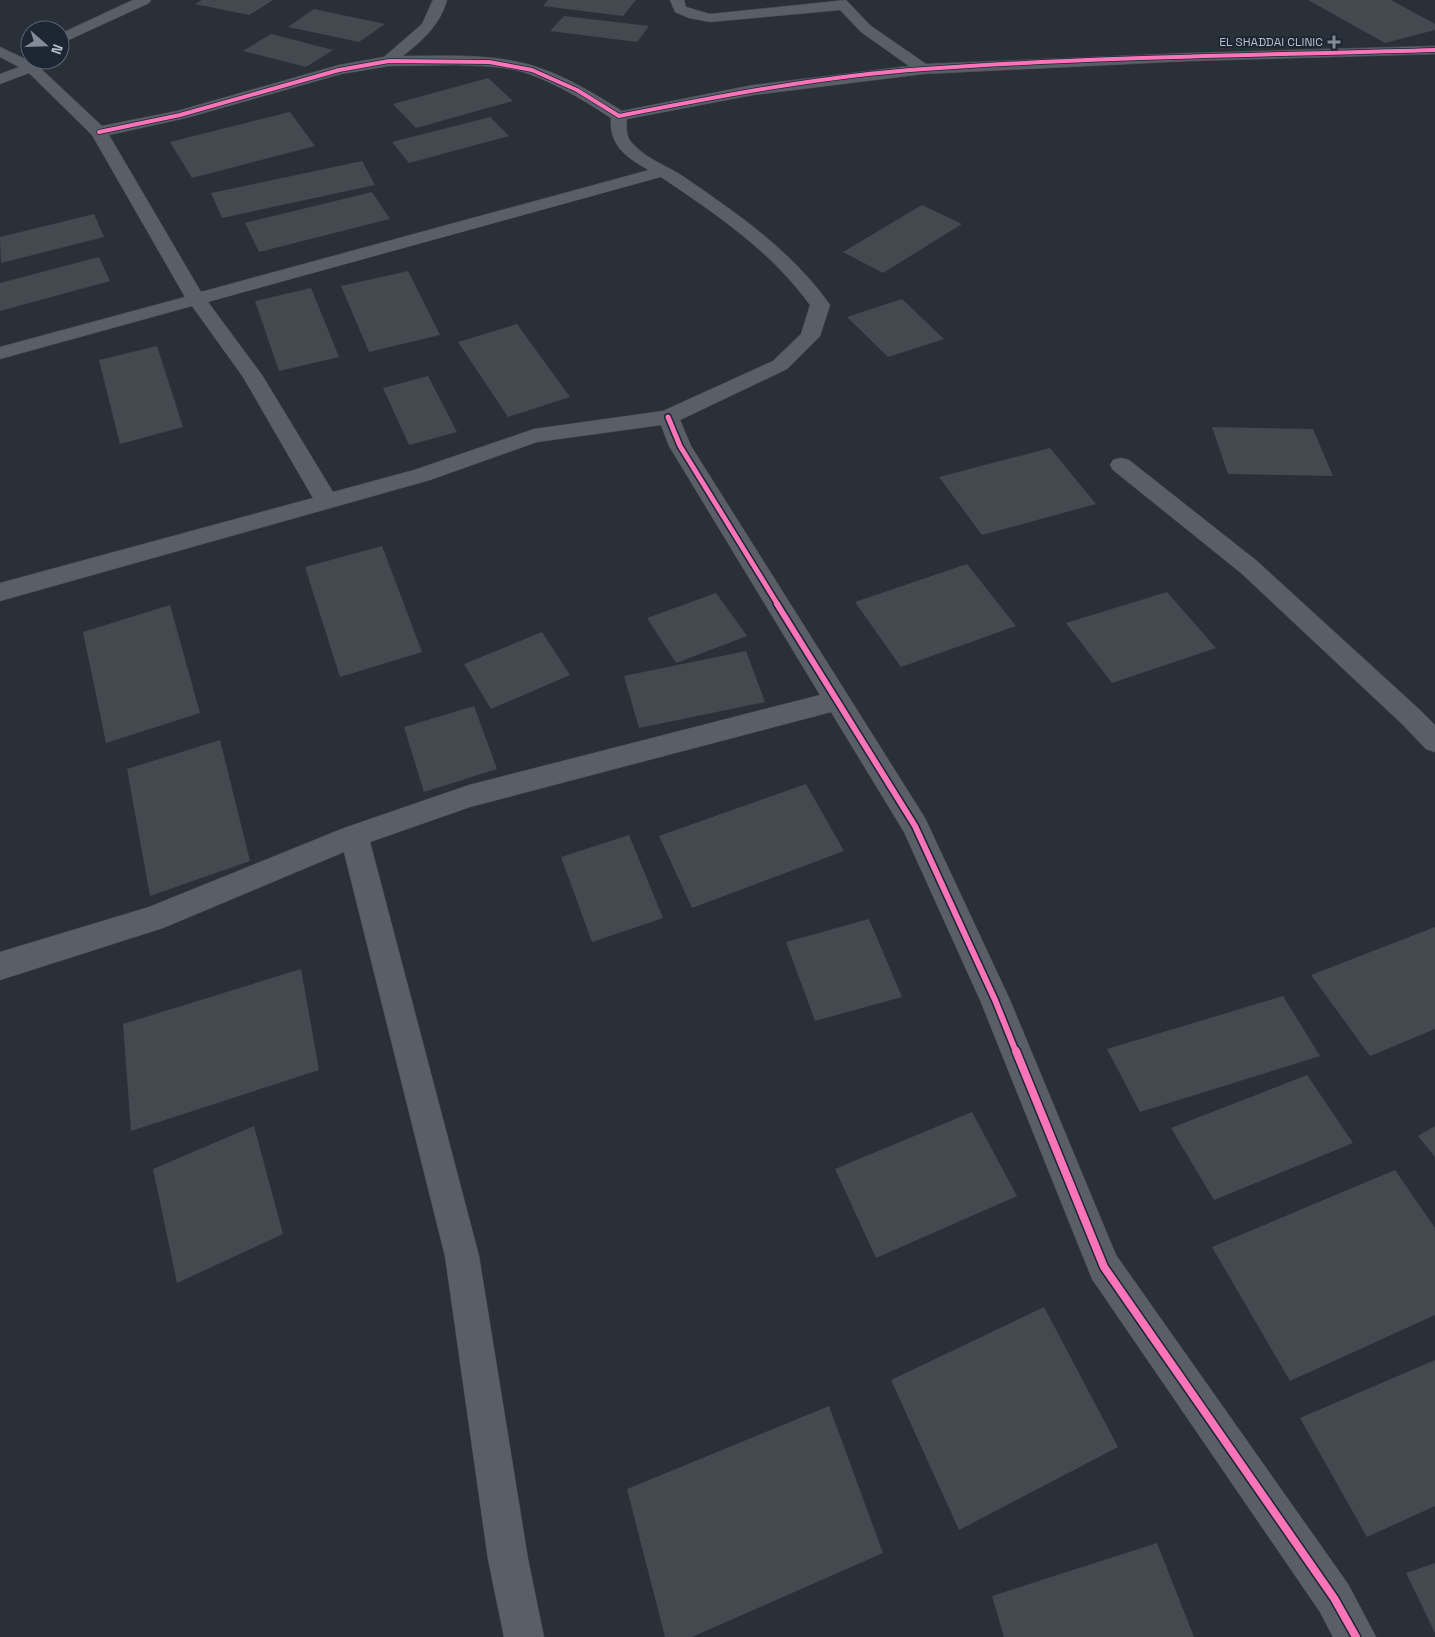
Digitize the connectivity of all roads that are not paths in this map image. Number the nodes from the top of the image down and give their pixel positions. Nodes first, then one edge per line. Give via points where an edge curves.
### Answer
1 (144, 0) edge
2 (440, 0) edge
3 (677, 0) edge
4 (840, 3) edge
5 (70, 35) edge
6 (1435, 50) edge
7 (0, 51) edge
8 (20, 58) edge
9 (389, 61) junction
10 (20, 65) edge
11 (923, 69) junction
12 (37, 70) edge
13 (0, 79) edge
14 (619, 116) junction
15 (99, 132) junction
16 (664, 171) junction
17 (195, 298) junction
18 (0, 353) edge
19 (668, 417) junction
20 (1121, 465) dead end
21 (326, 500) junction
22 (0, 592) edge
23 (838, 700) junction
24 (1435, 742) edge
25 (354, 836) junction
26 (0, 966) edge
27 (524, 1637) edge
28 (1356, 1637) edge

1 - 5 street
2 - 9 street via 438,12 427,27
3 - 4 street via 680,8 710,18
4 - 11 street via 866,29
6 - 11 street
7 - 8 street
9 - 14 street via 489,62 532,70 577,90
9 - 15 street via 339,70 180,115
10 - 13 street
11 - 14 street via 752,90
12 - 15 street
14 - 16 street via 618,135 627,149
15 - 17 street
16 - 17 street
16 - 19 street via 774,253 809,287 820,305 810,336 780,366
17 - 18 street
17 - 21 street via 252,375
19 - 21 street via 534,436 422,475
19 - 23 street via 680,446
20 - 24 street via 1249,567
21 - 22 street
23 - 25 street via 469,796
23 - 28 street via 915,826 995,1000 1104,1266 1334,1598
25 - 26 street via 153,919
25 - 27 street via 462,1256 508,1559

